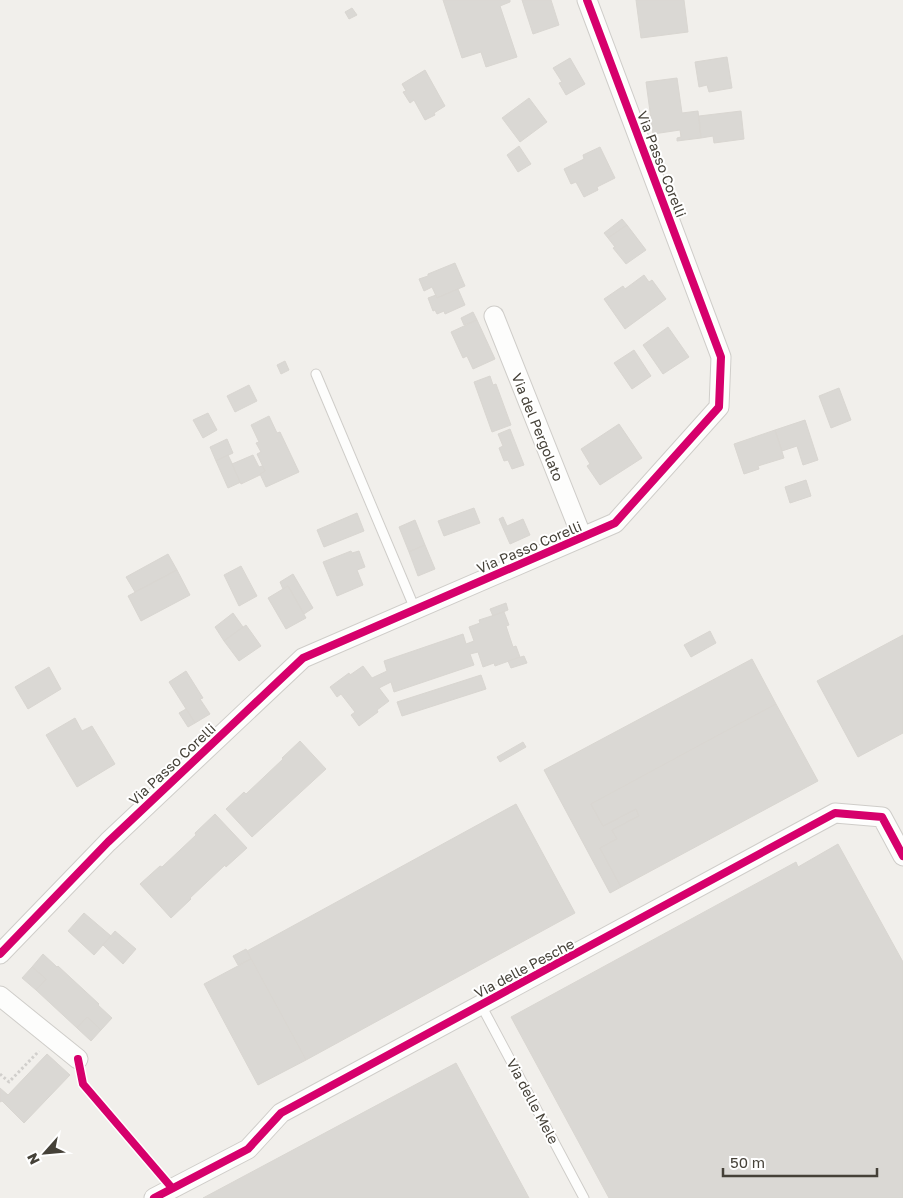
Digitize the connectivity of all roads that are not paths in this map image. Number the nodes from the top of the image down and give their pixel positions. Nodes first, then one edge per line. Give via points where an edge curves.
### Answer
1 (587, 0) edge
2 (494, 316) dead end
3 (316, 374) dead end
4 (582, 537) junction
5 (415, 609) junction
6 (903, 856) edge
7 (0, 954) edge
8 (0, 996) edge
9 (481, 1005) junction
10 (78, 1059) dead end
11 (154, 1198) edge
12 (584, 1198) edge

1 - 4 street, Via Passo Corelli via 721,357 719,406 615,523
2 - 4 street, Via del Pergolato
3 - 5 lane
4 - 5 street, Via Passo Corelli
5 - 7 street, Via Passo Corelli via 303,658 108,842
6 - 9 street, Via delle Pesche via 882,817 836,813
8 - 10 street
9 - 11 street, Via delle Pesche via 281,1113 248,1149
9 - 12 lane, Via delle Mele

